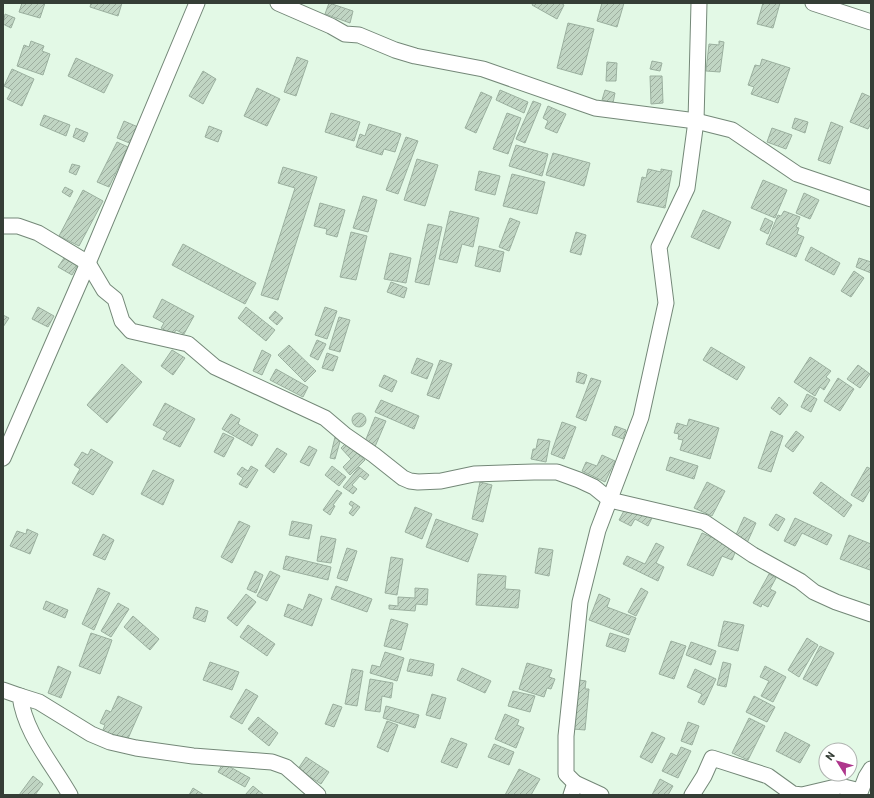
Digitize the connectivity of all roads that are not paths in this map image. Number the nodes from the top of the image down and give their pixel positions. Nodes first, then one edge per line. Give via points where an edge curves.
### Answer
1 (197, 3) edge
2 (278, 3) edge
3 (699, 3) edge
4 (813, 3) edge
5 (871, 22) edge
6 (696, 121) junction
7 (871, 199) edge
8 (3, 226) edge
9 (88, 263) junction
10 (3, 458) edge
11 (610, 500) junction
12 (871, 614) edge
13 (3, 690) edge
14 (20, 696) junction
15 (871, 769) edge
16 (573, 789) edge
17 (859, 793) edge
18 (70, 795) edge
19 (318, 795) edge
20 (601, 795) edge
21 (692, 795) edge

1 - 9 street
2 - 6 street via 345,34 359,35 415,56 483,69 595,108
3 - 6 street
4 - 5 street
6 - 7 street via 732,130 797,174
6 - 11 street via 687,188 659,248 666,304 641,417
8 - 9 street via 18,226 38,232
9 - 10 street
9 - 11 street via 104,290 115,299 122,321 131,331 188,344 215,367 325,418 403,478 418,482 440,481 474,474 557,472 589,485
11 - 12 street via 704,522 753,556 800,581 814,592
11 - 16 street via 598,530 580,602 566,736 566,774
13 - 14 street
14 - 18 street via 24,713 40,749
14 - 19 street via 39,702 85,731 110,742 193,756 272,762 286,767
15 - 17 street
16 - 20 street
17 - 21 street via 840,786 802,795 793,794 768,776 712,758

